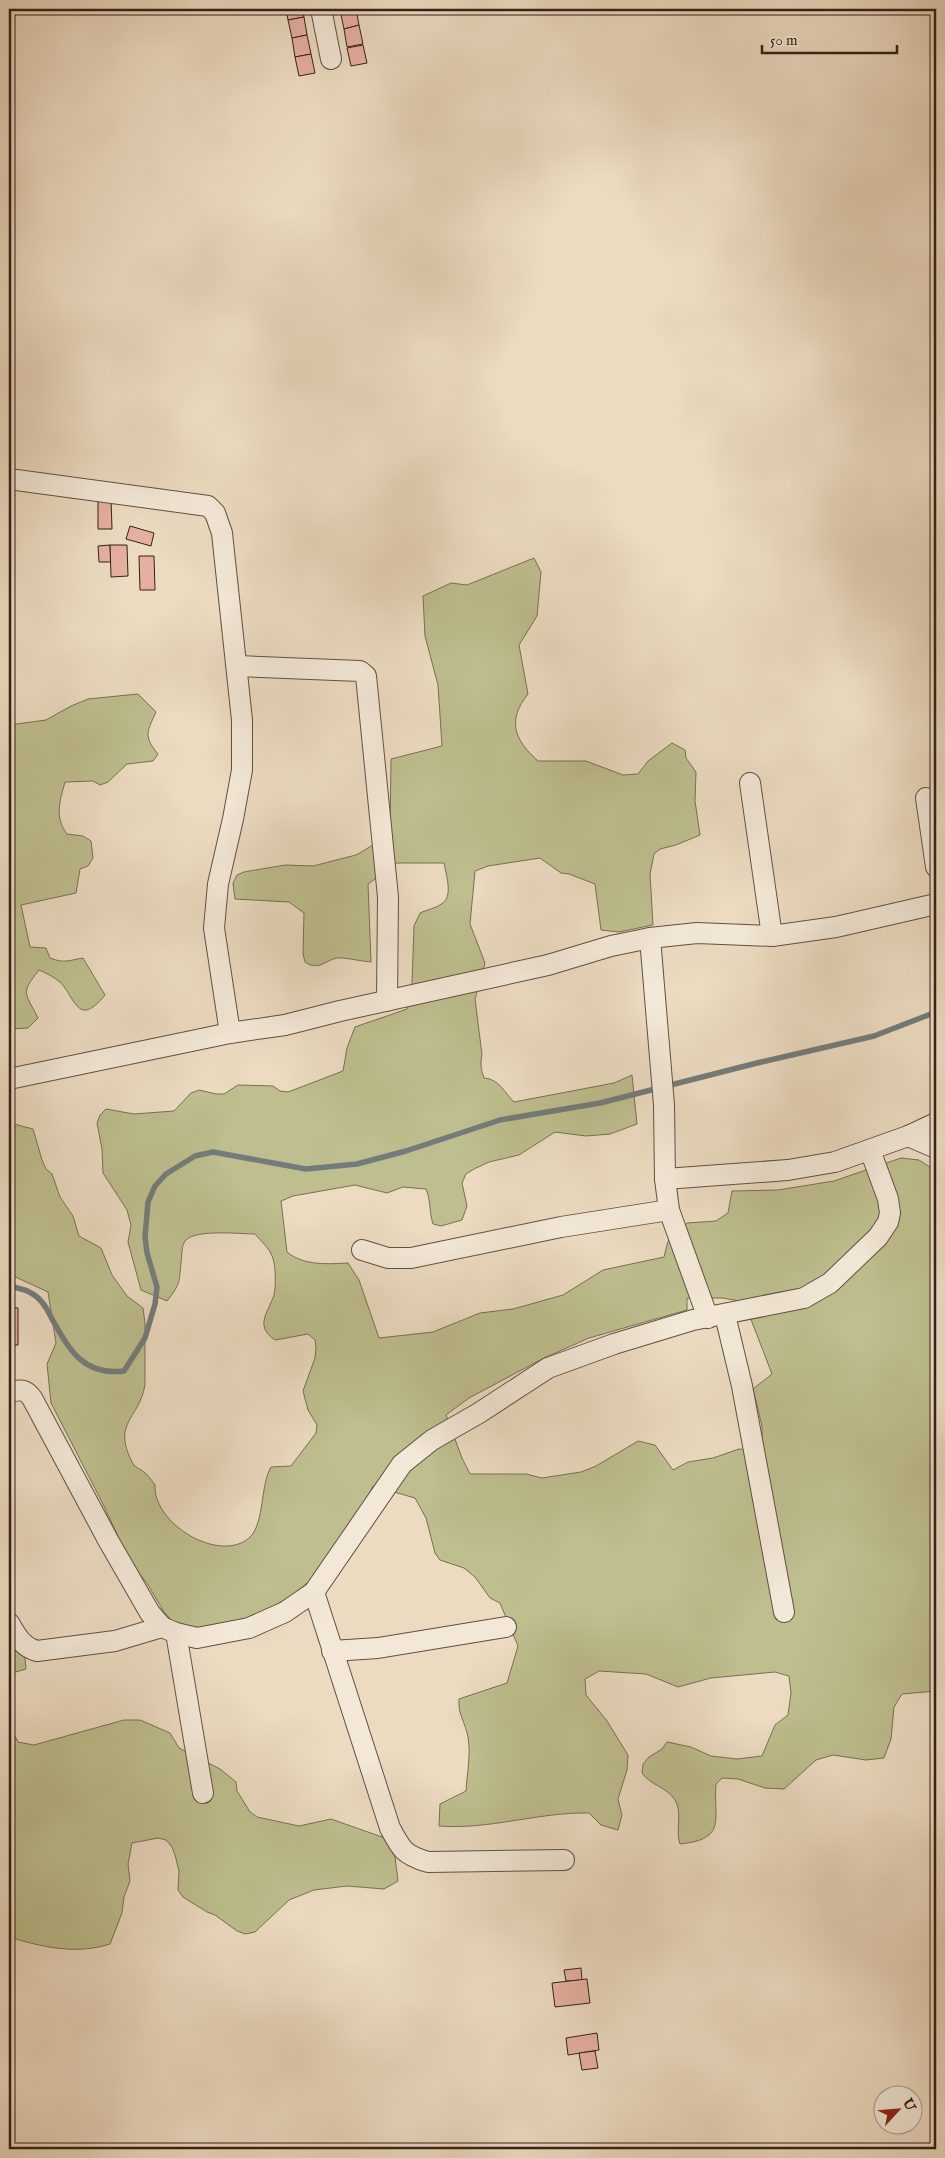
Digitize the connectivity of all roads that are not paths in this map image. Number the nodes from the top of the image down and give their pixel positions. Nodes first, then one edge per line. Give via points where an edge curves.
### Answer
1 (321, 9) edge
2 (331, 59) dead end
3 (9, 479) edge
4 (237, 666) junction
5 (750, 783) dead end
6 (926, 798) dead end
7 (936, 867) edge
8 (936, 904) edge
9 (772, 936) junction
10 (650, 938) junction
11 (387, 1000) junction
12 (230, 1034) junction
13 (9, 1079) edge
14 (936, 1123) edge
15 (908, 1136) junction
16 (936, 1148) edge
17 (870, 1150) junction
18 (665, 1179) junction
19 (669, 1210) junction
20 (362, 1250) dead end
21 (717, 1316) junction
22 (9, 1392) edge
23 (314, 1592) junction
24 (784, 1612) dead end
25 (9, 1623) edge
26 (506, 1627) dead end
27 (169, 1630) junction
28 (332, 1651) junction
29 (203, 1793) dead end
30 (564, 1860) dead end

1 - 2 street
3 - 4 street via 212,508 222,533
4 - 11 street via 360,671 366,676 388,897
4 - 12 street via 242,770 218,884 214,928
5 - 9 street
6 - 7 street
8 - 9 street via 836,927
9 - 10 street via 697,933
10 - 11 street
10 - 18 street via 664,1105
11 - 12 street via 285,1025
12 - 13 street
14 - 15 street
15 - 16 street
15 - 17 street
17 - 18 street via 835,1162 788,1170
17 - 21 street via 890,1213 878,1238 830,1284 804,1298
18 - 19 street
19 - 20 street via 561,1227 411,1258 388,1258
19 - 21 street
21 - 23 street via 653,1332 548,1368 432,1440 402,1464
21 - 24 street via 742,1386
22 - 27 street via 21,1389 28,1392 150,1613
23 - 27 street via 284,1612 249,1628 197,1638
23 - 28 street
25 - 27 street via 22,1644 37,1651
26 - 28 street via 378,1648
27 - 29 street
28 - 30 street via 390,1828 399,1846 411,1857 428,1862

